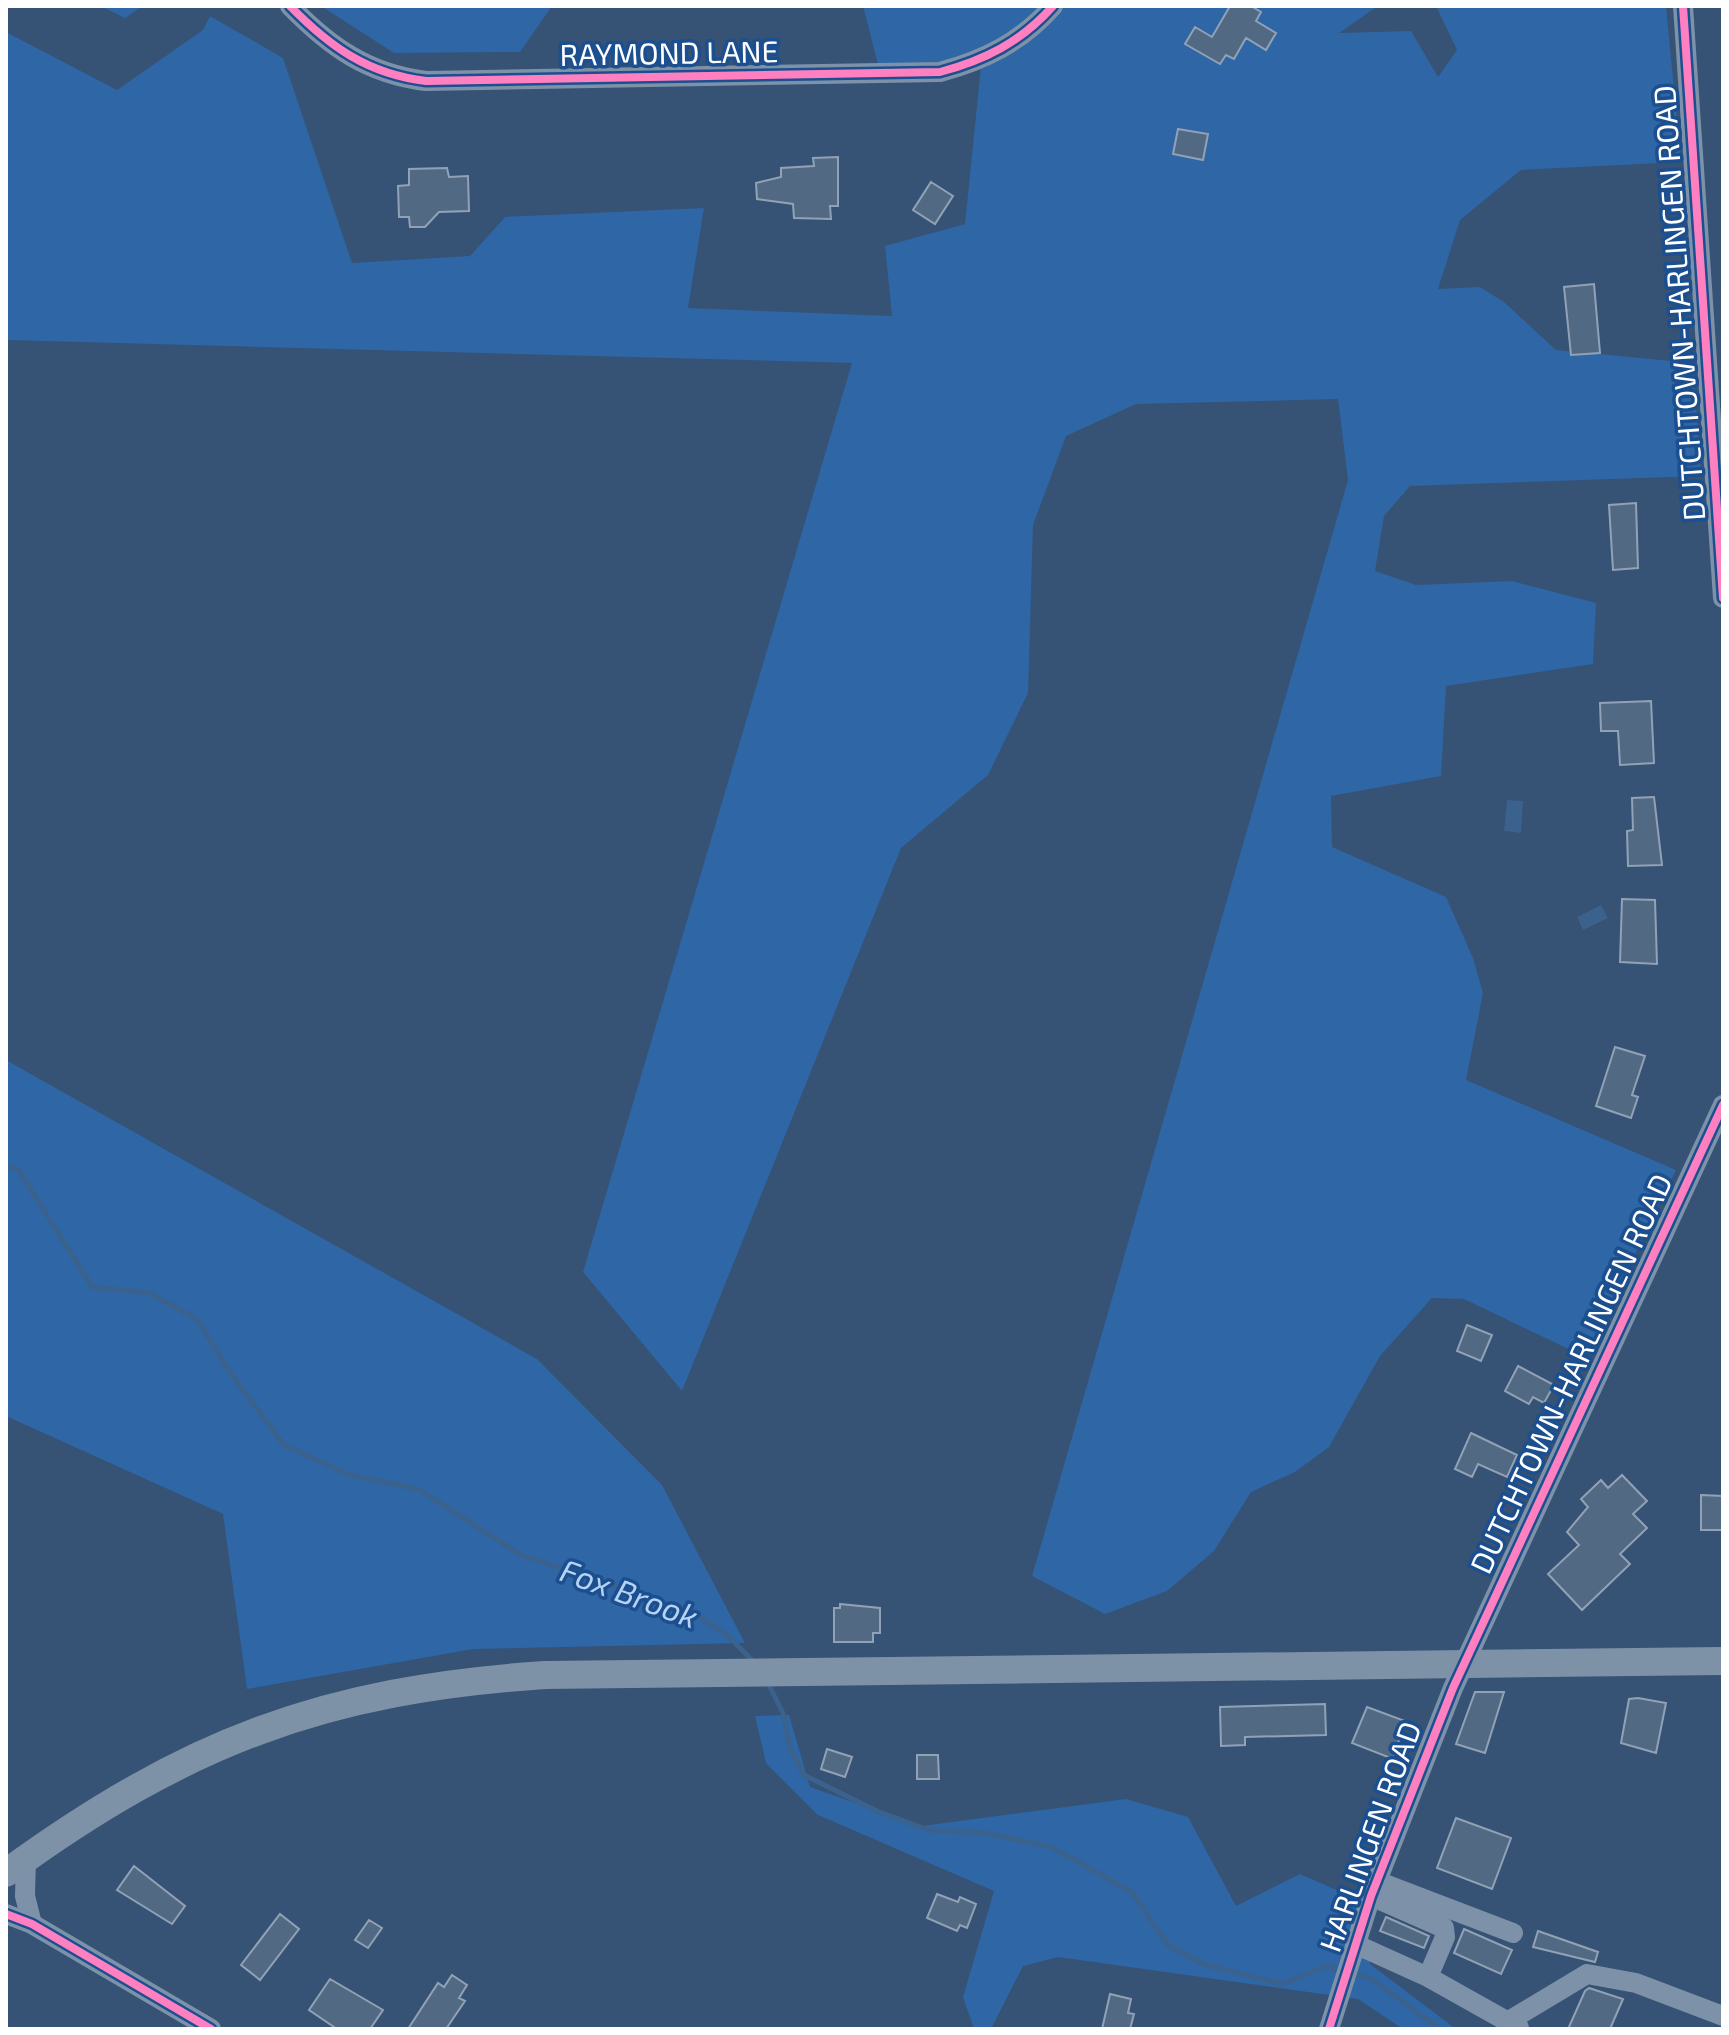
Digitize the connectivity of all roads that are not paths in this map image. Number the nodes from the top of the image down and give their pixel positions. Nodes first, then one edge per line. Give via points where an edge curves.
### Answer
1 (290, 6) edge
2 (1053, 6) edge
3 (1683, 6) edge
4 (1723, 598) edge
5 (1723, 1105) edge
6 (1723, 1661) edge
7 (1463, 1663) junction
8 (16, 1866) edge
9 (1374, 1889) junction
10 (6, 1914) edge
11 (32, 1924) junction
12 (1513, 1933) dead end
13 (1354, 1948) junction
14 (1428, 1977) junction
15 (1723, 2016) edge
16 (1514, 2025) edge
17 (211, 2029) edge
18 (1329, 2029) edge

1 - 2 street, RAYMOND LANE via 346,56 390,75 426,81 940,72 993,55
3 - 4 street, DUTCHTOWN-HARLINGEN ROAD
5 - 7 street, DUTCHTOWN-HARLINGEN ROAD
6 - 7 highway
7 - 8 highway via 713,1672 497,1679 364,1697 200,1753 103,1806
7 - 9 street, HARLINGEN ROAD
8 - 11 street
9 - 12 street
9 - 13 street, HARLINGEN ROAD
9 - 14 street via 1444,1928
10 - 11 street
11 - 17 street
13 - 14 street
13 - 18 street, HARLINGEN ROAD
14 - 16 street
15 - 16 street via 1636,1983 1587,1974

